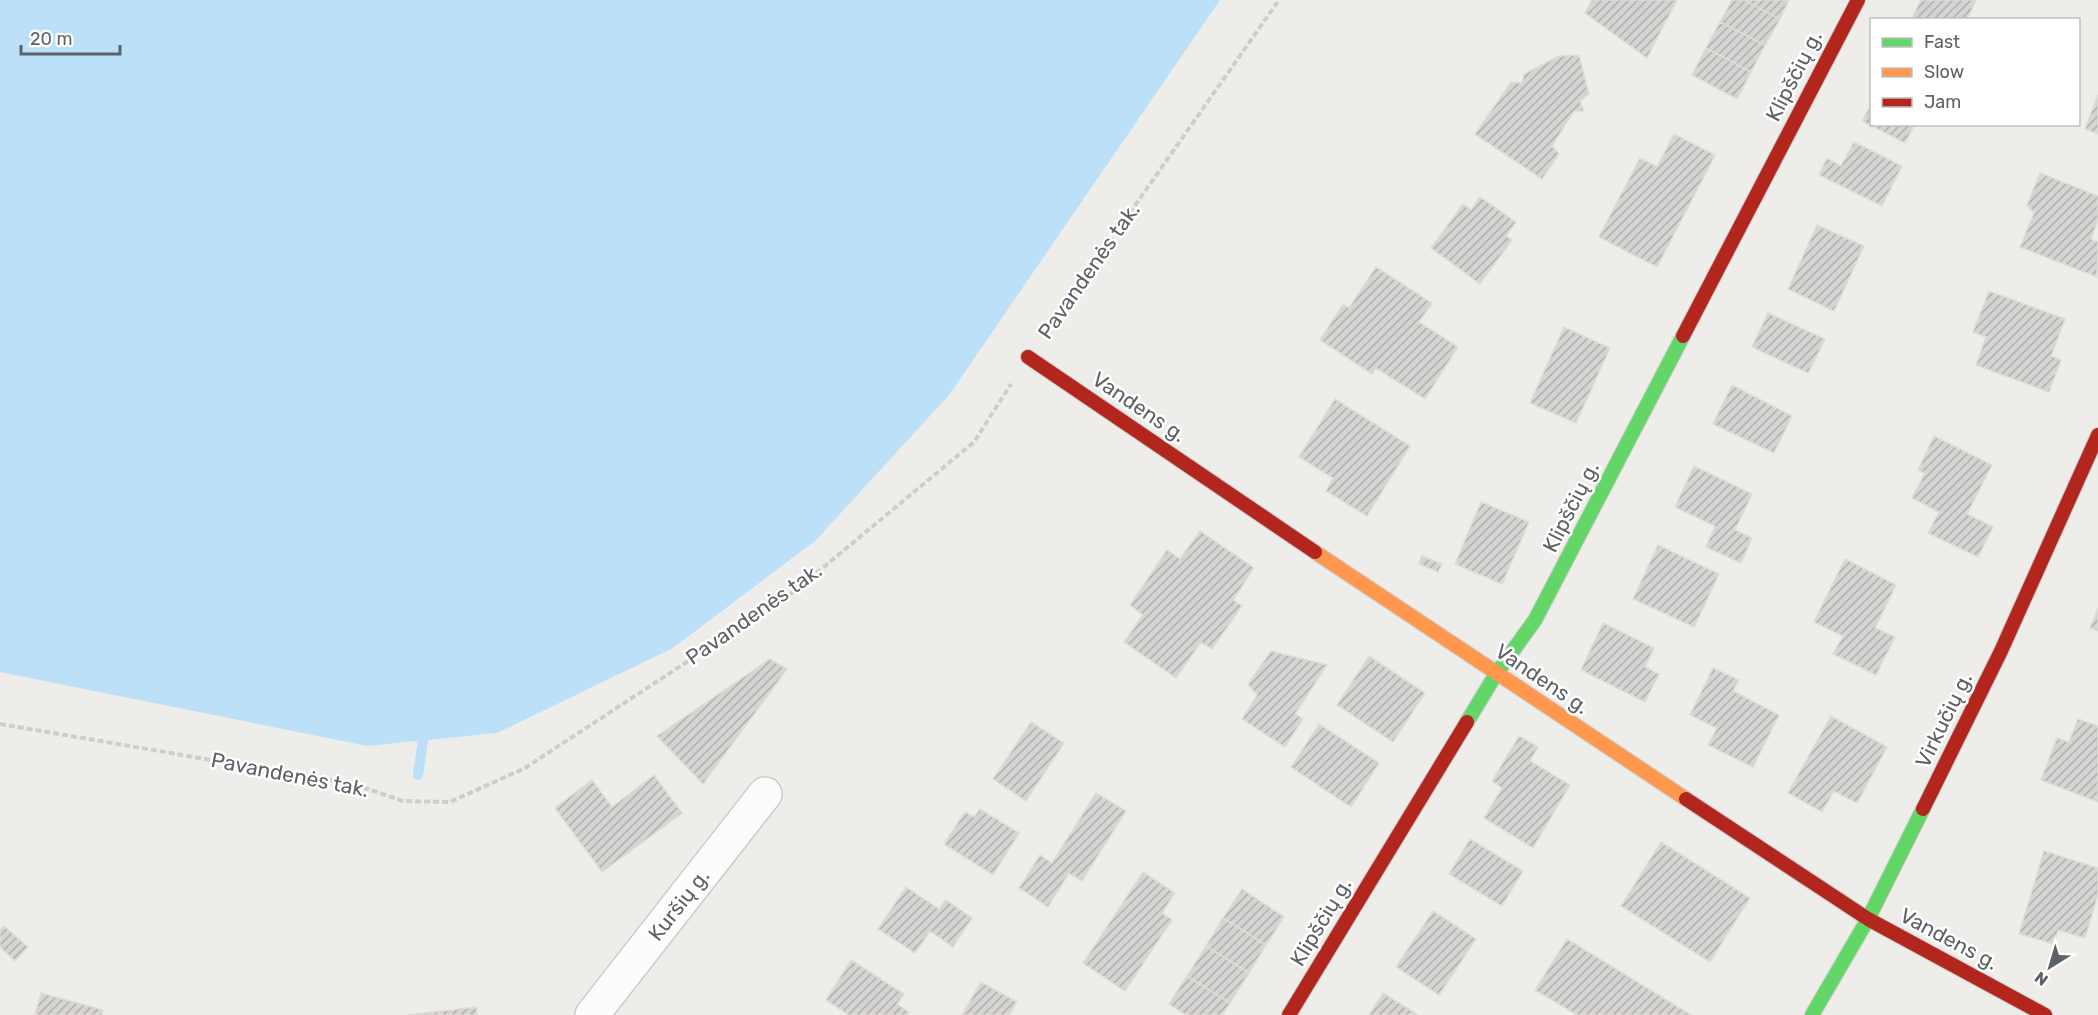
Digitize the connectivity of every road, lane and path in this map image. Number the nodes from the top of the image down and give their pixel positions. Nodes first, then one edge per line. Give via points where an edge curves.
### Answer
1 (1279, 0) edge
2 (1858, 0) edge
3 (1028, 357) junction
4 (2098, 435) edge
5 (1496, 674) junction
6 (0, 724) edge
7 (765, 794) dead end
8 (1868, 919) junction
9 (592, 1015) edge
10 (1288, 1015) edge
11 (1812, 1015) edge
12 (2045, 1015) edge

1 - 3 path, Pavandenės tak.
2 - 5 street, Klipščių g. via 1535,620
3 - 5 street, Vandens g.
3 - 6 path, Pavandenės tak. via 974,442 795,591 525,768 450,802 403,801 353,784
4 - 8 street, Virkučių g. via 1996,662
5 - 8 street, Vandens g.
5 - 10 street, Klipščių g.
7 - 9 street, Kuršių g.
8 - 11 street, Virkučių g.
8 - 12 street, Vandens g.

